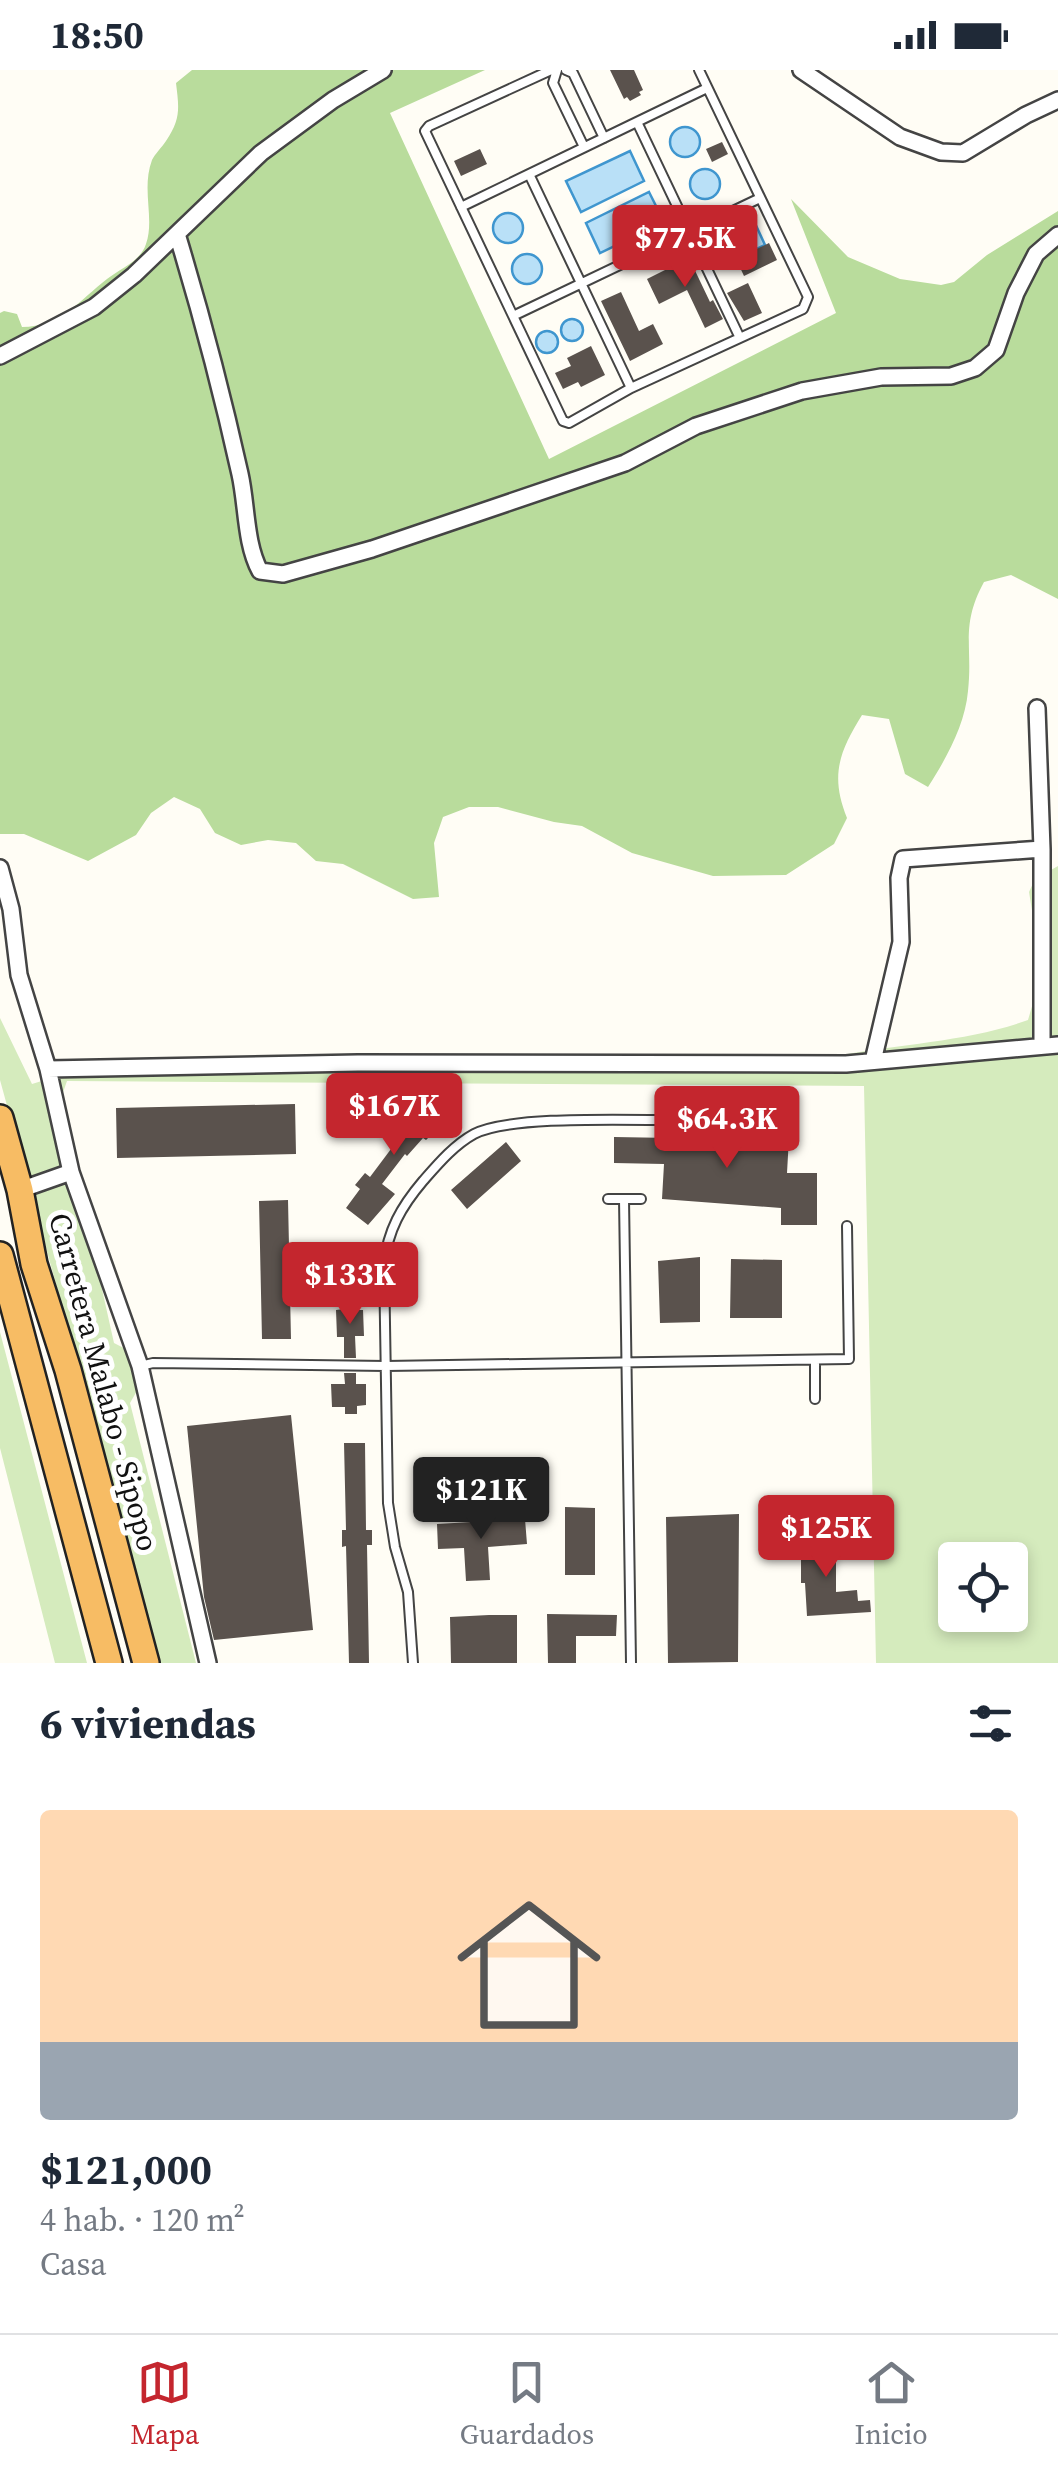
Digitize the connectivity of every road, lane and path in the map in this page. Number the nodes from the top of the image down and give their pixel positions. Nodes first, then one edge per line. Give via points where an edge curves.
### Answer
1 (383, 70) edge
2 (554, 70) edge
3 (566, 70) edge
4 (699, 70) edge
5 (801, 70) edge
6 (706, 89) junction
7 (1058, 100) edge
8 (637, 122) junction
9 (604, 138) junction
10 (584, 147) junction
11 (529, 174) junction
12 (758, 198) junction
13 (461, 207) junction
14 (690, 231) junction
15 (177, 234) junction
16 (1058, 235) edge
17 (581, 284) junction
18 (513, 316) junction
19 (739, 336) junction
20 (0, 356) edge
21 (631, 388) junction
22 (1037, 708) dead end
23 (1042, 849) junction
24 (0, 868) edge
25 (1050, 1046) edge
26 (874, 1061) junction
27 (48, 1070) junction
28 (0, 1118) edge
29 (690, 1120) dead end
30 (71, 1172) junction
31 (20, 1190) junction
32 (608, 1199) dead end
33 (624, 1199) junction
34 (642, 1199) dead end
35 (847, 1226) dead end
36 (0, 1255) edge
37 (815, 1360) junction
38 (626, 1362) junction
39 (140, 1366) junction
40 (386, 1366) junction
41 (816, 1399) dead end
42 (109, 1663) edge
43 (146, 1663) edge
44 (208, 1663) edge
45 (413, 1663) edge
46 (631, 1663) edge

1 - 15 street via 261,153
2 - 10 lane
2 - 13 lane via 425,131
3 - 9 lane
4 - 6 lane
5 - 7 street via 900,137 941,152 964,153
6 - 8 lane
6 - 12 lane
8 - 9 lane
8 - 14 lane
9 - 10 lane
10 - 11 lane
11 - 13 lane
11 - 17 lane
12 - 14 lane
12 - 19 lane via 808,297 803,308
13 - 18 lane
14 - 17 lane
14 - 19 lane
15 - 16 street via 210,344 254,559 260,571 283,574 625,463 696,426 802,391 976,368 996,350 1036,254
15 - 20 street via 94,306
17 - 18 lane
17 - 21 lane
18 - 21 lane via 563,421 576,422
19 - 21 lane
22 - 23 street
23 - 25 street
23 - 26 street via 903,860 900,942
24 - 27 street via 19,975
25 - 26 street
26 - 27 street
27 - 30 street
28 - 31 highway, Carretera Malabo - Sipopo
29 - 40 lane via 505,1124 456,1147 409,1197 391,1230 384,1264
30 - 31 street
30 - 39 street
31 - 43 highway, Carretera Malabo - Sipopo via 34,1264
32 - 33 lane
33 - 34 lane
33 - 38 lane
35 - 37 lane via 849,1359
36 - 42 highway
37 - 38 lane
37 - 41 lane
38 - 40 lane
38 - 46 lane
39 - 40 lane
39 - 44 street
40 - 45 lane via 390,1526 408,1592

